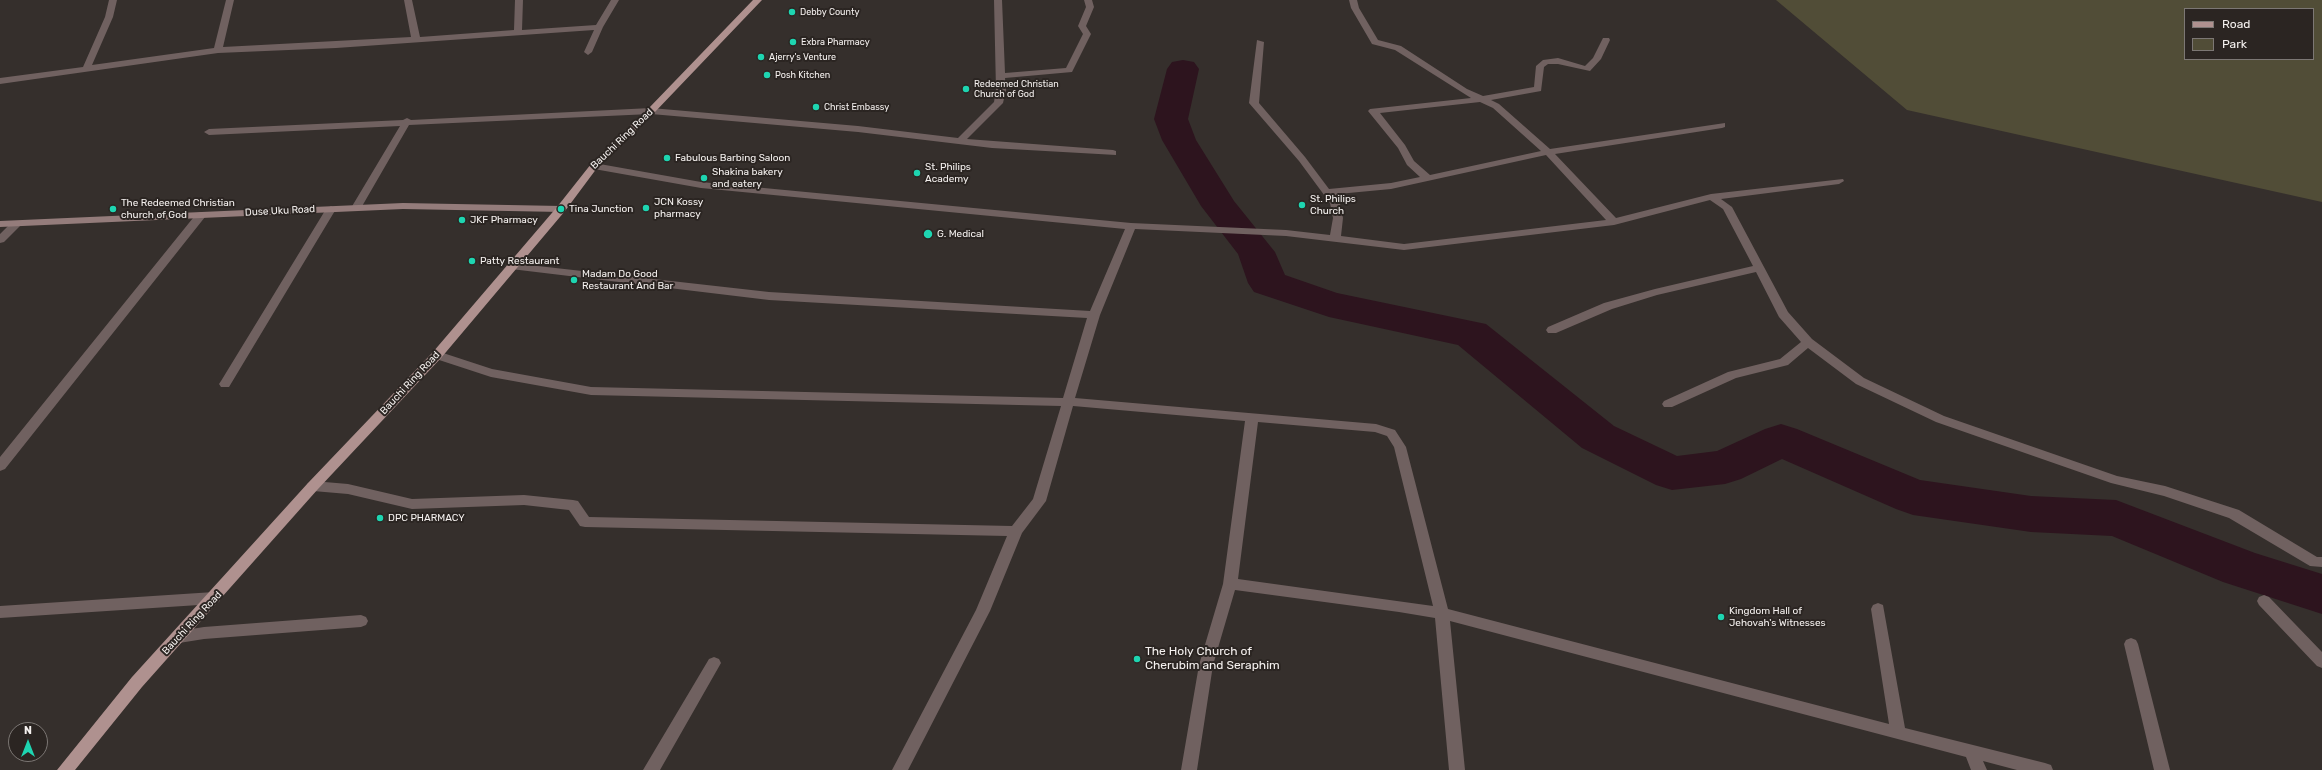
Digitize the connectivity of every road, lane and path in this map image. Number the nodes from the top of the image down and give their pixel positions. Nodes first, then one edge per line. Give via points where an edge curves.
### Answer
1 (113, 0) edge
2 (230, 0) edge
3 (408, 0) edge
4 (519, 0) edge
5 (615, 0) edge
6 (758, 0) edge
7 (998, 0) edge
8 (1088, 0) edge
9 (1353, 0) edge
10 (599, 27) junction
11 (518, 33) junction
12 (416, 40) junction
13 (1606, 40) dead end
14 (1260, 42) dead end
15 (218, 50) junction
16 (588, 52) dead end
17 (86, 69) junction
18 (1000, 76) junction
19 (0, 81) edge
20 (1483, 99) junction
21 (652, 111) junction
22 (407, 121) junction
23 (1722, 125) dead end
24 (209, 132) dead end
25 (961, 140) junction
26 (1113, 152) dead end
27 (1548, 152) junction
28 (594, 166) junction
29 (1429, 179) junction
30 (1839, 181) dead end
31 (1711, 197) junction
32 (1334, 202) junction
33 (331, 208) junction
34 (356, 208) junction
35 (561, 208) junction
36 (200, 215) junction
37 (1614, 222) junction
38 (0, 224) edge
39 (16, 224) junction
40 (1131, 226) junction
41 (0, 240) edge
42 (1335, 240) junction
43 (511, 266) junction
44 (1759, 268) junction
45 (1094, 315) junction
46 (1552, 330) dead end
47 (1808, 342) junction
48 (437, 355) junction
49 (225, 384) dead end
50 (1070, 402) junction
51 (1668, 404) dead end
52 (1252, 418) junction
53 (0, 466) edge
54 (313, 486) junction
55 (1016, 531) junction
56 (2322, 562) edge
57 (1230, 584) junction
58 (214, 598) junction
59 (2264, 601) dead end
60 (1878, 609) dead end
61 (0, 612) edge
62 (1442, 613) junction
63 (360, 622) dead end
64 (179, 637) junction
65 (2131, 644) dead end
66 (2322, 662) edge
67 (714, 663) dead end
68 (1898, 733) junction
69 (1970, 750) junction
70 (65, 770) edge
71 (652, 770) edge
72 (900, 770) edge
73 (1189, 770) edge
74 (1457, 770) edge
75 (1979, 770) edge
76 (2044, 770) edge
77 (2162, 770) edge

1 - 17 street via 109,17
2 - 15 street
3 - 12 street
4 - 11 street
5 - 10 street
6 - 21 main road, Bauchi Ring Road
7 - 18 street
8 - 18 street via 1090,7 1082,26 1087,34 1069,70
9 - 20 street via 1375,42 1398,48 1464,91
10 - 11 street
10 - 16 street
11 - 12 street
12 - 15 street
13 - 20 street via 1597,59 1587,69 1558,61 1546,62 1540,66 1538,89
14 - 32 street via 1254,102
15 - 17 street
17 - 19 street
18 - 25 street via 998,103
20 - 27 street via 1519,124
20 - 29 street via 1373,111 1402,147 1410,163
21 - 22 street
21 - 25 street
21 - 28 main road, Bauchi Ring Road
22 - 24 street
22 - 34 street
23 - 27 street
25 - 26 street via 992,145
27 - 29 street
27 - 37 street
28 - 35 main road, Bauchi Ring Road
28 - 40 street via 701,184
29 - 32 street via 1392,186 1332,190
30 - 31 street
31 - 37 street
31 - 44 street via 1727,207
32 - 42 street via 1338,218
33 - 34 street, Duse Uku Road
33 - 36 street, Duse Uku Road
33 - 49 street
34 - 35 street, Duse Uku Road
35 - 43 main road, Bauchi Ring Road
36 - 39 street, Duse Uku Road
36 - 53 street
37 - 42 street via 1404,247
38 - 39 street, Duse Uku Road
39 - 41 street
40 - 42 street via 1286,234
40 - 45 street
43 - 45 street via 769,296
43 - 48 main road, Bauchi Ring Road
44 - 46 street via 1622,302
44 - 47 street via 1783,314
45 - 50 street
47 - 51 street via 1784,362 1732,375
47 - 56 street via 1860,381 1940,419 2116,480 2165,491 2234,514 2315,562
48 - 50 street via 491,373 591,391
48 - 54 main road, Bauchi Ring Road
50 - 52 street
50 - 55 street via 1039,501
52 - 57 street
52 - 62 street via 1376,428 1392,433 1400,447
54 - 55 street via 348,489 412,504 524,500 573,506 585,522
54 - 58 main road, Bauchi Ring Road
55 - 72 street via 983,611
57 - 62 street
57 - 73 street via 1206,665
58 - 61 street
58 - 64 main road, Bauchi Ring Road
59 - 66 street
60 - 68 street
62 - 68 street
62 - 74 street
63 - 64 street
64 - 70 main road, Bauchi Ring Road via 137,682
65 - 77 street
67 - 71 street
68 - 69 street
69 - 75 street
69 - 76 street

